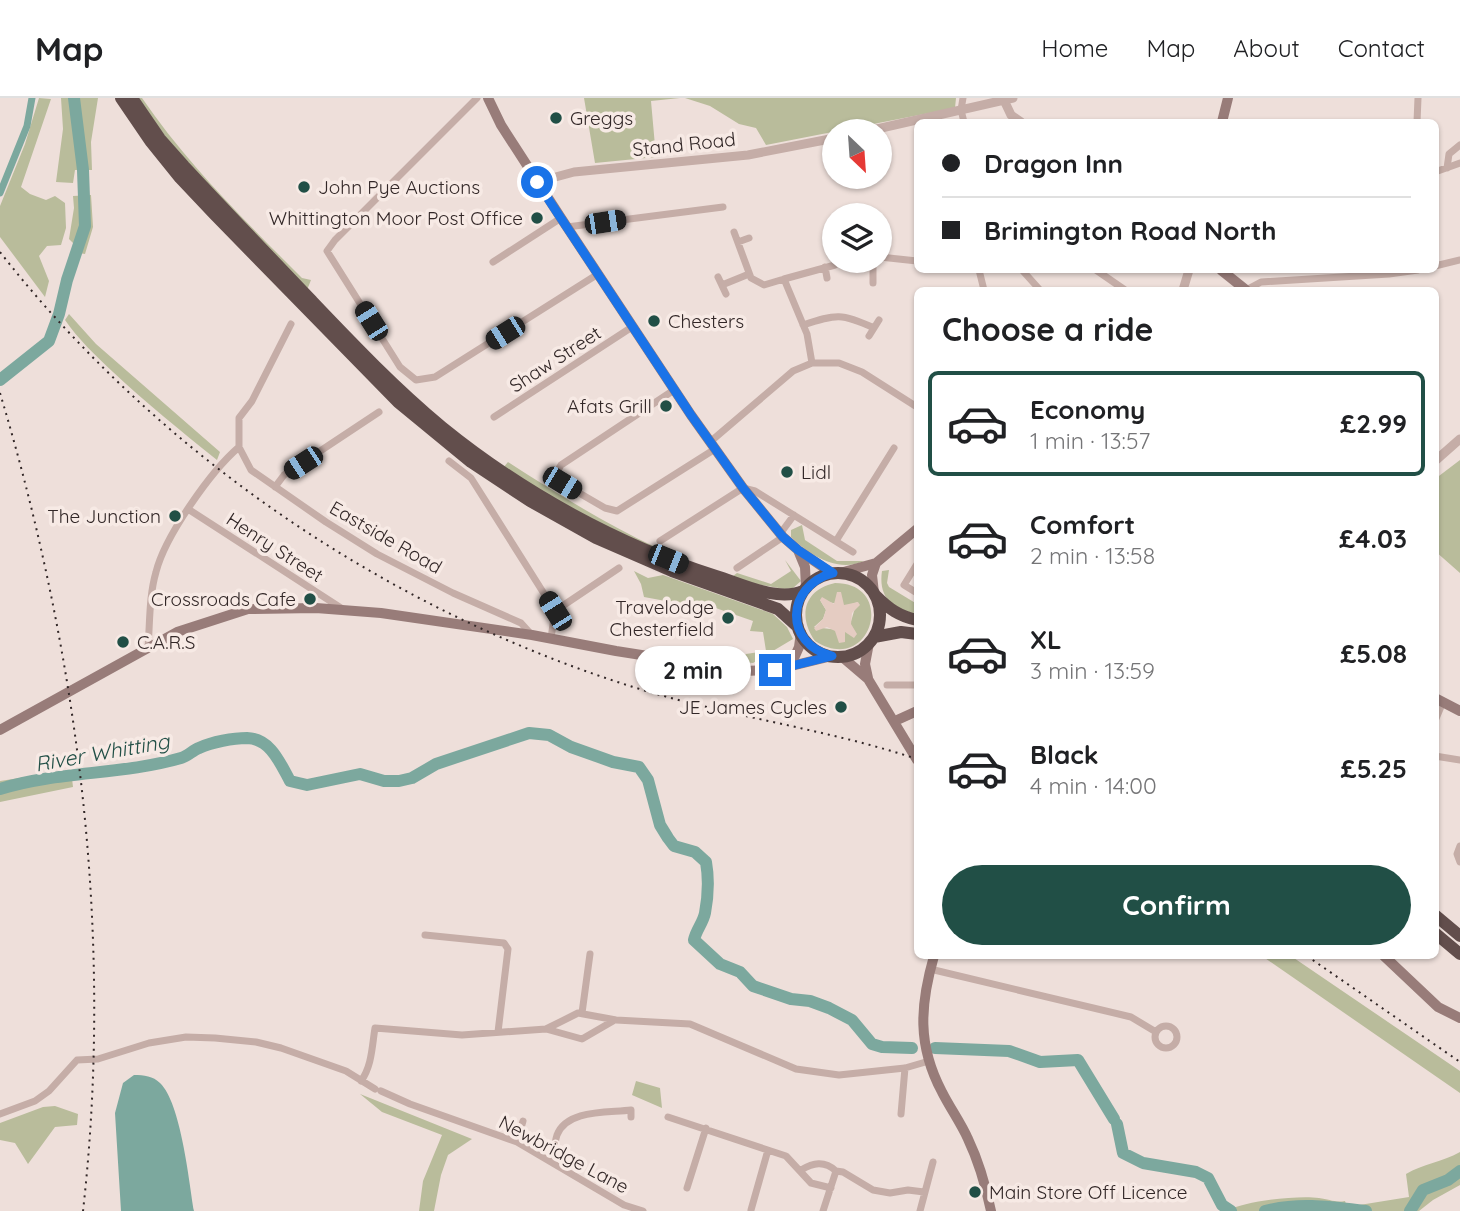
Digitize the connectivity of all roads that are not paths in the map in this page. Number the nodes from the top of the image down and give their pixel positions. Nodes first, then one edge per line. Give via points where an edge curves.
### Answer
1 (121, 98) edge
2 (132, 98) edge
3 (477, 98) edge
4 (488, 98) edge
5 (963, 98) edge
6 (1228, 98) edge
7 (1418, 98) edge
8 (1007, 99) edge
9 (961, 110) junction
10 (921, 119) edge
11 (963, 119) edge
12 (1017, 119) edge
13 (1223, 119) edge
14 (1418, 119) edge
15 (914, 121) edge
16 (892, 126) edge
17 (822, 141) edge
18 (1460, 145) edge
19 (1460, 163) edge
20 (1447, 168) junction
21 (1439, 171) edge
22 (537, 182) junction
23 (723, 207) dead end
24 (564, 223) junction
25 (734, 232) dead end
26 (749, 238) dead end
27 (738, 242) junction
28 (892, 258) edge
29 (1460, 260) edge
30 (914, 261) edge
31 (493, 262) dead end
32 (1439, 266) edge
33 (822, 268) edge
34 (826, 273) edge
35 (873, 273) edge
36 (1025, 273) edge
37 (1100, 273) edge
38 (1225, 273) edge
39 (1376, 273) edge
40 (598, 274) junction
41 (749, 274) junction
42 (827, 278) dead end
43 (784, 279) junction
44 (873, 283) dead end
45 (1037, 287) edge
46 (1117, 287) edge
47 (1242, 287) edge
48 (1252, 287) edge
49 (726, 294) dead end
50 (880, 320) dead end
51 (291, 324) dead end
52 (803, 325) junction
53 (632, 327) junction
54 (874, 328) junction
55 (869, 336) dead end
56 (811, 363) junction
57 (674, 390) junction
58 (914, 405) edge
59 (379, 412) dead end
60 (494, 416) dead end
61 (1460, 439) edge
62 (713, 445) junction
63 (239, 447) junction
64 (894, 448) dead end
65 (1439, 457) edge
66 (449, 461) dead end
67 (275, 487) junction
68 (743, 488) junction
69 (500, 504) dead end
70 (188, 509) junction
71 (491, 509) junction
72 (794, 515) junction
73 (914, 531) edge
74 (782, 535) junction
75 (660, 541) dead end
76 (836, 541) junction
77 (798, 550) junction
78 (853, 552) dead end
79 (876, 563) junction
80 (619, 568) dead end
81 (737, 568) dead end
82 (914, 568) edge
83 (836, 573) junction
84 (805, 589) junction
85 (914, 591) edge
86 (875, 595) junction
87 (344, 610) junction
88 (555, 611) junction
89 (914, 619) edge
90 (800, 630) junction
91 (914, 634) edge
92 (532, 635) junction
93 (551, 638) junction
94 (872, 640) junction
95 (148, 647) junction
96 (836, 656) junction
97 (791, 665) junction
98 (868, 679) junction
99 (887, 685) dead end
100 (914, 686) edge
101 (1439, 700) edge
102 (1460, 711) edge
103 (914, 712) edge
104 (895, 721) junction
105 (0, 730) edge
106 (914, 755) edge
107 (1439, 757) edge
108 (1460, 760) edge
109 (1460, 846) edge
110 (1460, 862) edge
111 (1439, 918) edge
112 (425, 935) dead end
113 (1439, 936) edge
114 (1460, 936) edge
115 (590, 954) dead end
116 (1460, 954) edge
117 (933, 959) edge
118 (1387, 959) edge
119 (930, 969) junction
120 (585, 1014) junction
121 (570, 1018) junction
122 (1460, 1018) edge
123 (616, 1020) junction
124 (546, 1029) junction
125 (498, 1032) junction
126 (592, 1032) junction
127 (1156, 1032) dead end
128 (571, 1036) junction
129 (929, 1061) junction
130 (905, 1068) junction
131 (361, 1080) junction
132 (0, 1114) edge
133 (901, 1114) dead end
134 (631, 1116) dead end
135 (667, 1116) dead end
136 (523, 1121) dead end
137 (706, 1128) junction
138 (517, 1142) junction
139 (768, 1150) junction
140 (933, 1162) dead end
141 (553, 1163) junction
142 (801, 1170) junction
143 (836, 1171) junction
144 (687, 1188) dead end
145 (831, 1188) junction
146 (924, 1192) junction
147 (623, 1208) edge
148 (751, 1210) edge
149 (643, 1211) edge
150 (823, 1211) edge
151 (920, 1211) edge
152 (991, 1211) edge

1 - 90 highway via 151,142 205,205 398,402 461,454 596,538 778,610
2 - 84 highway via 184,166 391,382 477,453 551,502 631,544 750,587 789,595
3 - 40 street via 327,251 400,367 416,380 435,377
4 - 22 main road
5 - 9 street
6 - 13 main road
7 - 14 street
8 - 9 street
8 - 12 street
9 - 10 street
9 - 11 street
15 - 16 street
17 - 22 street, Stand Road via 748,155 566,173
18 - 20 street via 1449,154
19 - 20 street
20 - 21 street
22 - 24 main road
23 - 24 street
24 - 31 street
24 - 40 main road
25 - 27 street
26 - 27 street
27 - 41 street
28 - 30 street
29 - 32 street
33 - 43 street
34 - 42 street
35 - 44 street
36 - 45 street
37 - 46 street
38 - 47 main road
39 - 48 street via 1261,282
40 - 53 main road
41 - 43 street via 764,285
41 - 49 street via 720,281
43 - 52 street
50 - 54 street
51 - 63 street via 239,418
52 - 54 street via 837,315
52 - 56 street
53 - 57 main road
53 - 60 street, Shaw Street
54 - 55 street
56 - 58 street via 839,363 862,372
56 - 62 street via 793,371
57 - 62 main road
57 - 62 street via 558,468 562,483 618,511
59 - 67 street via 284,475
61 - 65 street
62 - 68 main road
63 - 67 street, Eastside Road via 251,470
63 - 70 street
64 - 76 street
66 - 71 street via 471,478
67 - 92 street, Eastside Road via 377,554 521,623
68 - 72 street
68 - 74 main road
68 - 75 street
69 - 71 street
70 - 87 street, Henry Street
70 - 95 street via 156,569
71 - 88 street
72 - 74 street
72 - 76 street
73 - 79 main road
74 - 77 main road
74 - 81 street
76 - 78 street
77 - 83 main road
77 - 84 main road via 805,567
79 - 83 main road
79 - 86 main road via 872,575
80 - 88 street
82 - 85 street via 901,583
83 - 84 highway via 822,576
83 - 86 highway via 852,575
84 - 90 highway via 797,614
86 - 89 highway via 888,608
86 - 94 highway via 880,615
87 - 92 main road
87 - 95 main road via 248,610 177,632
88 - 93 street
90 - 96 highway via 808,644
90 - 97 main road
91 - 94 highway via 901,632
92 - 93 main road
93 - 97 main road via 743,671
94 - 96 highway via 855,653
94 - 98 main road via 865,664
95 - 105 main road
96 - 97 main road
96 - 98 main road
98 - 104 main road
99 - 100 street
101 - 102 main road
103 - 104 main road
104 - 106 main road
107 - 108 street
109 - 110 street
111 - 114 highway
112 - 125 street via 505,943
113 - 116 highway
115 - 120 street
117 - 119 main road
118 - 122 main road via 1438,1007
119 - 127 street via 1131,1017
119 - 129 main road via 923,1001
120 - 121 street
120 - 123 street
120 - 126 street via 593,1024
121 - 124 street
121 - 128 street
123 - 126 street
123 - 130 street via 690,1024 796,1069 839,1074
124 - 125 street
124 - 128 street
125 - 131 street via 462,1035 375,1028
126 - 128 street via 582,1039
129 - 130 street
129 - 152 main road via 969,1140
130 - 133 street
131 - 132 street, Newbridge Lane via 281,1048 186,1037 77,1060 35,1101
131 - 138 street, Newbridge Lane
134 - 141 street via 631,1110 570,1119 557,1136
135 - 137 street
136 - 138 street
137 - 139 street
137 - 144 street
138 - 141 street, Newbridge Lane
139 - 142 street via 786,1156
139 - 148 street
140 - 146 street
141 - 147 street, Newbridge Lane
142 - 143 street via 819,1163
142 - 145 street via 811,1183
143 - 145 street
143 - 146 street via 873,1190
145 - 150 street
146 - 151 street
147 - 149 street, Newbridge Lane

